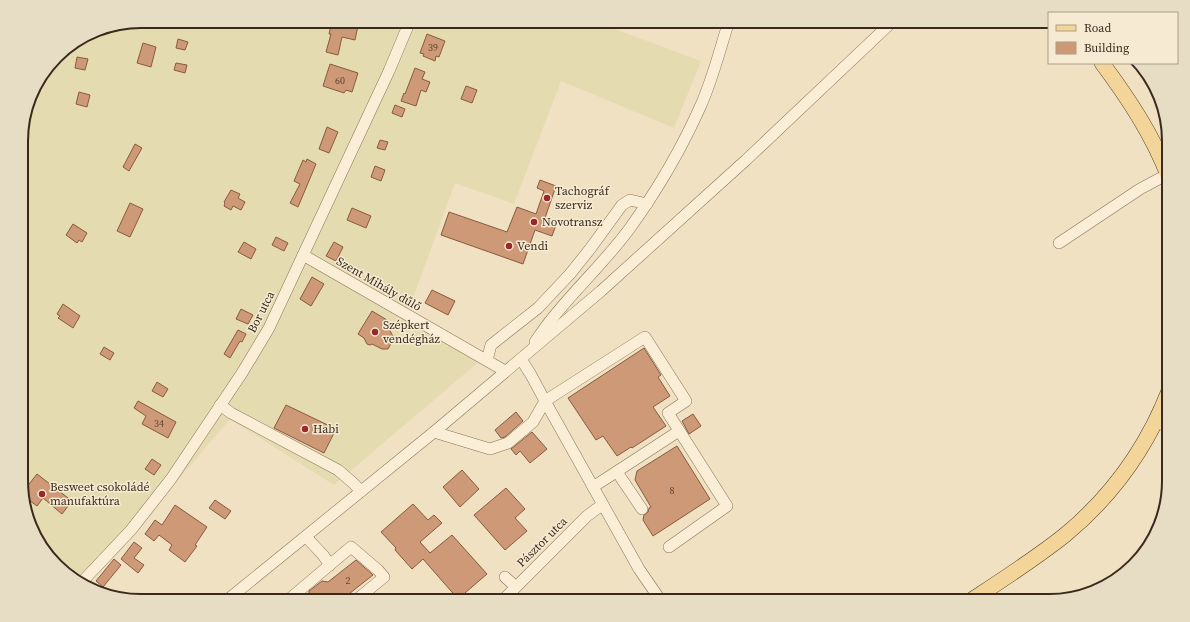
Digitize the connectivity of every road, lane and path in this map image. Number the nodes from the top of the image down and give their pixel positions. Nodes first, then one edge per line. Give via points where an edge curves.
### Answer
1 (407, 28) edge
2 (727, 28) edge
3 (888, 28) edge
4 (885, 30) joint
5 (1103, 64) edge
6 (1162, 161) edge
7 (1162, 177) edge
8 (647, 204) junction
9 (1059, 244) dead end
10 (303, 255) junction
11 (525, 355) junction
12 (487, 360) junction
13 (505, 371) junction
14 (545, 401) junction
15 (220, 406) junction
16 (1162, 424) edge
17 (679, 431) junction
18 (434, 432) junction
19 (617, 472) junction
20 (593, 487) junction
21 (361, 491) junction
22 (602, 504) junction
23 (642, 509) dead end
24 (306, 537) junction
25 (669, 547) dead end
26 (330, 565) junction
27 (505, 577) dead end
28 (85, 579) edge
29 (516, 587) junction
30 (235, 594) edge
31 (296, 594) edge
32 (363, 594) edge
33 (509, 594) edge
34 (656, 594) edge
35 (980, 594) edge

1 - 10 street, Bor utca
2 - 8 street via 702,104 678,153
3 - 4 street
4 - 11 street via 601,291
5 - 6 main road via 1139,116
7 - 9 street via 1140,189
8 - 11 street via 601,264 550,320
8 - 12 street via 630,200 622,205 570,274 538,308 491,346
10 - 12 street, Szent Mihály dűlő
10 - 15 street, Bor utca via 269,328
11 - 13 street
11 - 14 street via 531,375
12 - 13 street, Szent Mihály dűlő
13 - 18 street
14 - 17 street via 645,338 686,401 668,413
14 - 18 street via 533,422 508,443 490,449
14 - 20 street
15 - 21 street via 338,470
15 - 28 street, Bor utca via 171,479 131,530
16 - 35 main road via 1144,442 1127,468 1083,518 1051,546
17 - 19 street
17 - 25 street via 727,506
18 - 21 street
19 - 20 street
19 - 23 street
20 - 22 street
21 - 24 street
22 - 29 street, Pásztor utca via 586,516
22 - 34 street
24 - 26 street
24 - 30 street
26 - 31 street
26 - 32 street via 351,547 378,570 384,577
27 - 29 street
29 - 33 street, Pásztor utca

